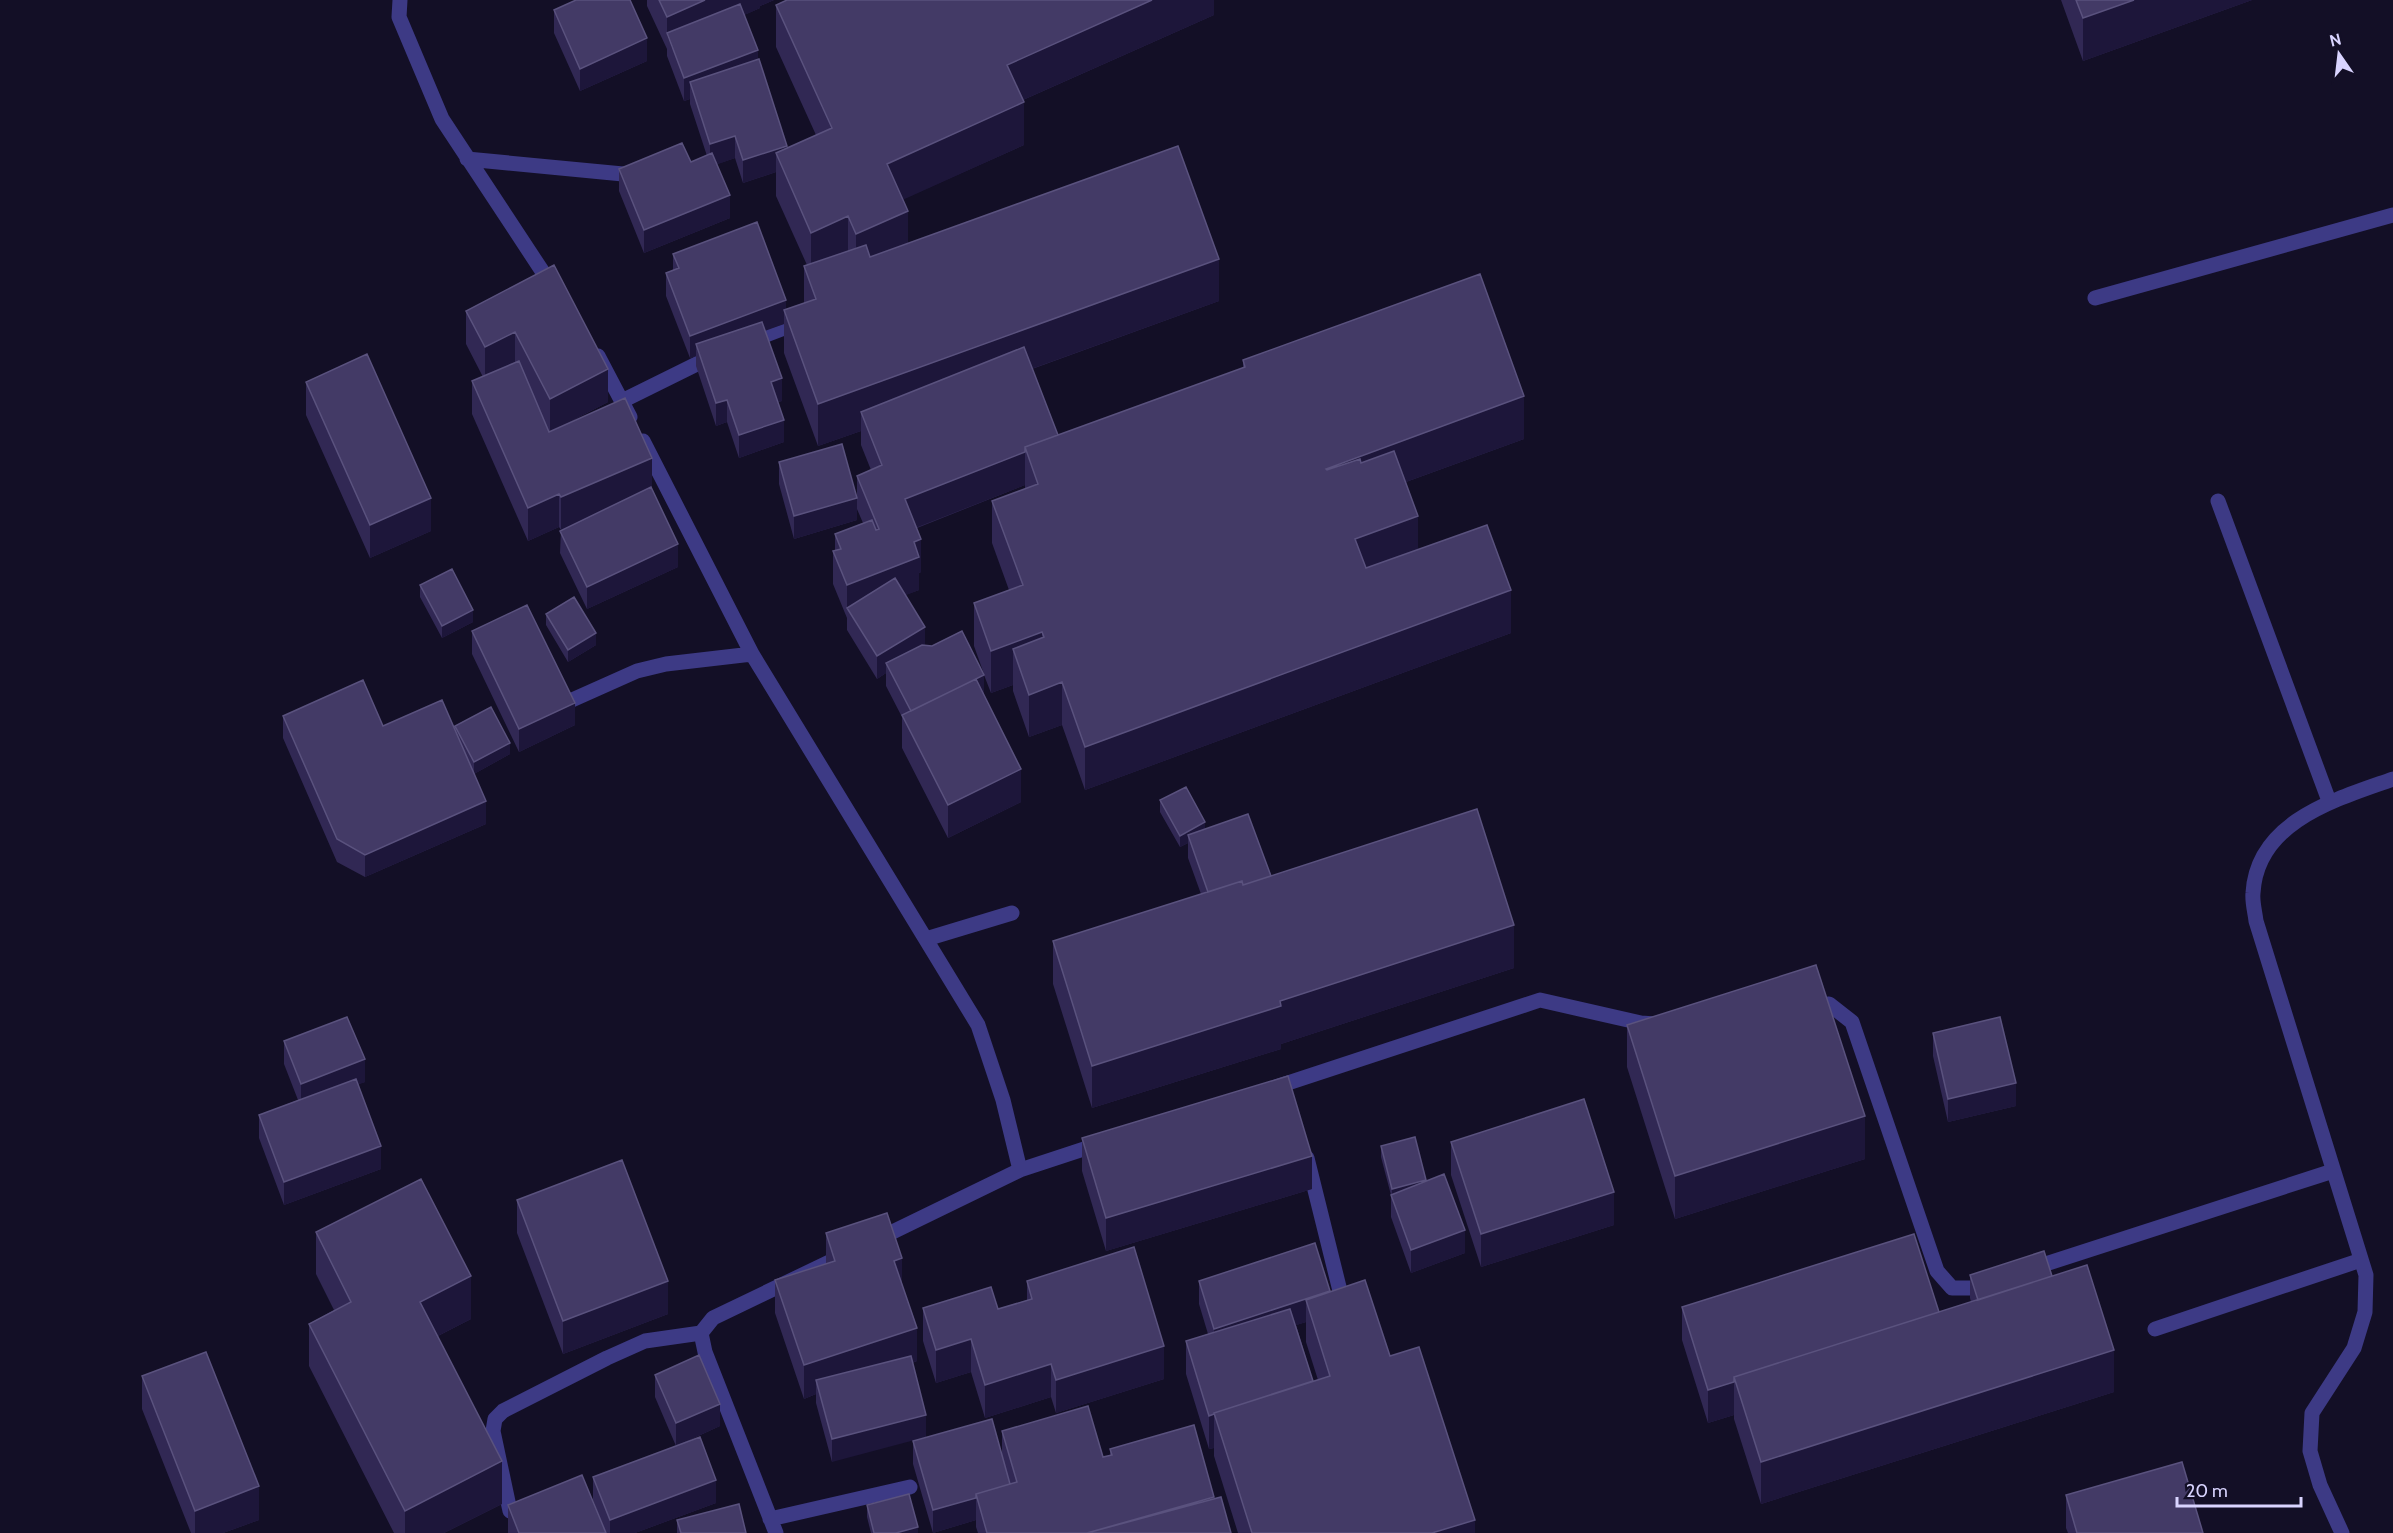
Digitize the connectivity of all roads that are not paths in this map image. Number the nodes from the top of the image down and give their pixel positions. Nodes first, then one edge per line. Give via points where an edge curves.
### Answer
1 (400, 0) edge
2 (467, 159) junction
3 (623, 174) edge
4 (2393, 215) edge
5 (560, 298) edge
6 (2095, 298) dead end
7 (811, 302) edge
8 (593, 348) edge
9 (622, 401) junction
10 (2218, 501) dead end
11 (752, 654) junction
12 (573, 700) edge
13 (2393, 779) edge
14 (2329, 801) junction
15 (1012, 913) dead end
16 (926, 939) junction
17 (1791, 1008) edge
18 (1672, 1025) edge
19 (1255, 1094) edge
20 (1109, 1141) edge
21 (1303, 1141) edge
22 (1020, 1170) junction
23 (2333, 1171) junction
24 (2361, 1260) junction
25 (1348, 1323) edge
26 (2155, 1329) dead end
27 (701, 1333) junction
28 (910, 1487) dead end
29 (510, 1511) edge
30 (773, 1526) edge
31 (2342, 1533) edge

1 - 2 street via 399,17 437,109
2 - 3 street
2 - 5 street
4 - 6 street
7 - 9 street via 796,310 792,325
8 - 9 street
9 - 11 street
10 - 14 street
11 - 12 street via 637,671
11 - 16 street
13 - 14 street
14 - 23 street via 2286,828 2262,858 2253,893 2256,921
15 - 16 street
16 - 22 street via 978,1025 1003,1100
17 - 23 street via 1829,1004 1852,1022 1937,1271 1952,1288 1973,1288
18 - 19 street via 1641,1023 1540,1000 1290,1089
20 - 22 street
21 - 25 street
22 - 27 street via 713,1318
23 - 24 street
24 - 26 street
24 - 31 street via 2366,1275 2365,1312 2354,1348 2312,1413 2310,1452
27 - 29 street via 645,1341 495,1419 492,1431
27 - 30 street
28 - 30 street

